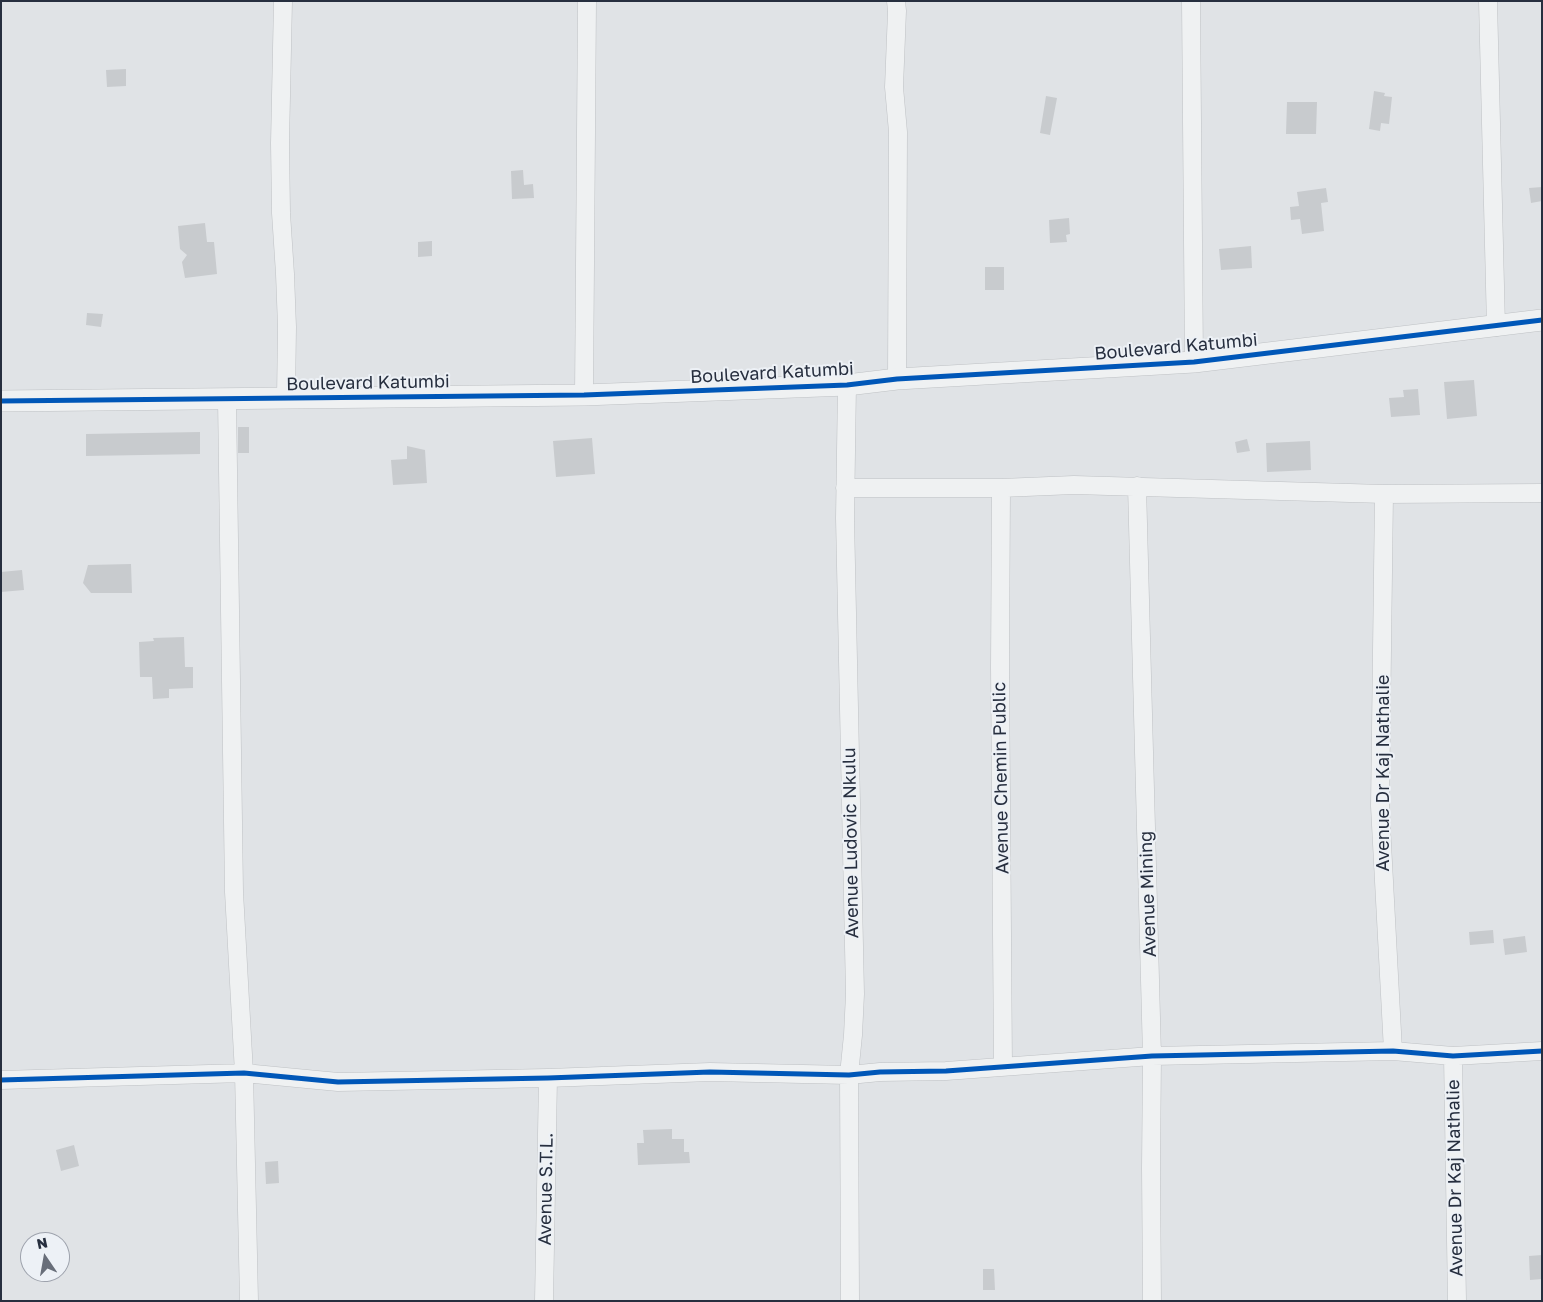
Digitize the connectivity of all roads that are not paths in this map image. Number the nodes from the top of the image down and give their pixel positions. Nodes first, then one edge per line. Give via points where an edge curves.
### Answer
1 (283, 1) edge
2 (587, 1) edge
3 (896, 1) edge
4 (1191, 1) edge
5 (1488, 1) edge
6 (1542, 320) edge
7 (1496, 327) junction
8 (1194, 362) junction
9 (897, 379) junction
10 (847, 385) junction
11 (584, 395) junction
12 (227, 398) junction
13 (286, 398) junction
14 (1, 400) edge
15 (1137, 486) junction
16 (845, 488) junction
17 (1001, 488) junction
18 (1542, 493) edge
19 (1384, 494) junction
20 (1392, 1051) junction
21 (1542, 1051) edge
22 (1152, 1056) junction
23 (1453, 1056) junction
24 (1003, 1068) junction
25 (244, 1073) junction
26 (849, 1074) junction
27 (548, 1078) junction
28 (1, 1080) edge
29 (249, 1301) edge
30 (544, 1301) edge
31 (850, 1301) edge
32 (1152, 1301) edge
33 (1457, 1301) edge

1 - 13 street via 280,143 286,274
2 - 11 street
3 - 9 street
4 - 8 street
5 - 7 street
6 - 7 street, Boulevard Katumbi
7 - 8 street, Boulevard Katumbi
8 - 9 street, Boulevard Katumbi
9 - 10 street, Boulevard Katumbi
10 - 11 street, Boulevard Katumbi
10 - 16 street, Avenue Ludovic Nkulu
11 - 13 street, Boulevard Katumbi
12 - 13 street, Boulevard Katumbi
12 - 14 street, Boulevard Katumbi
12 - 25 street via 234,892
15 - 17 street
15 - 19 street
15 - 22 street, Avenue Mining
16 - 17 street
16 - 26 street, Avenue Ludovic Nkulu via 854,994
17 - 24 street, Avenue Chemin Public
18 - 19 street
19 - 20 street, Avenue Dr Kaj Nathalie via 1380,806
20 - 22 street
20 - 23 street
21 - 23 street
22 - 24 street
22 - 32 street, Avenue Mining
23 - 33 street, Avenue Dr Kaj Nathalie
24 - 26 street
25 - 27 street via 338,1082
25 - 28 street
25 - 29 street
26 - 27 street via 710,1072
26 - 31 street, Avenue Ludovic Nkulu
27 - 30 street, Avenue S.T.L.

